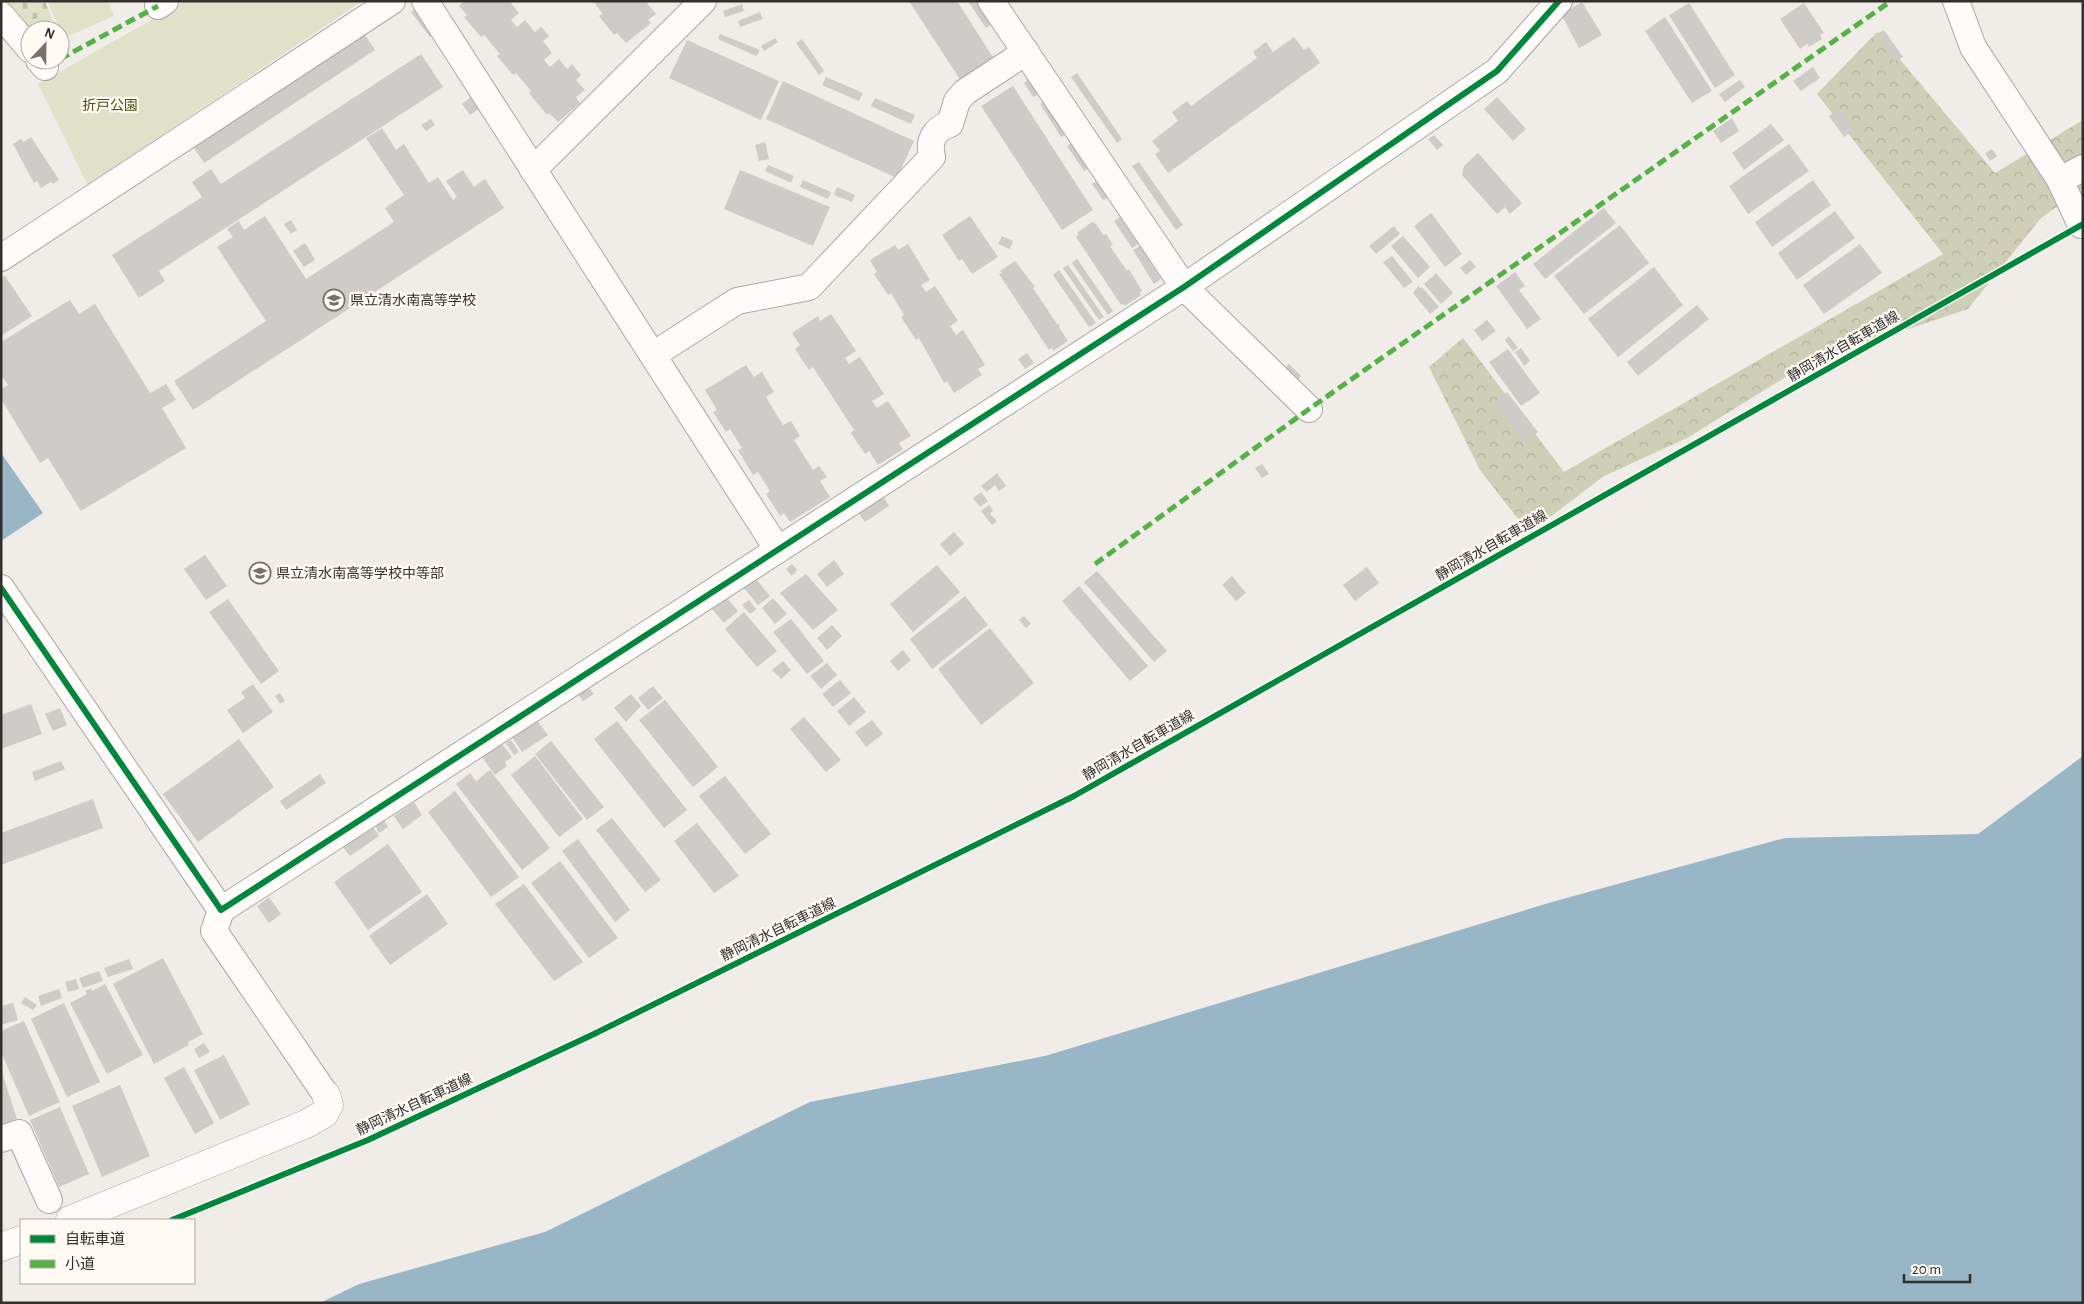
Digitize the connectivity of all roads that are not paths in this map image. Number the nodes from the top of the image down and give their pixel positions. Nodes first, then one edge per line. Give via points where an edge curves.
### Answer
1 (392, 1) edge
2 (425, 1) edge
3 (703, 1) edge
4 (991, 1) edge
5 (1559, 1) edge
6 (1956, 1) edge
7 (1, 15) edge
8 (20, 38) edge
9 (1026, 52) junction
10 (2083, 168) edge
11 (533, 170) junction
12 (2060, 180) junction
13 (2081, 225) dead end
14 (1, 258) edge
15 (1184, 287) junction
16 (652, 355) junction
17 (1309, 410) dead end
18 (778, 550) junction
19 (1, 588) edge
20 (221, 910) junction
21 (326, 1095) joint
22 (1, 1138) edge
23 (49, 1200) dead end
24 (72, 1219) edge
25 (20, 1240) edge
26 (1, 1247) edge

1 - 14 street
2 - 11 street
3 - 11 street
4 - 9 street
5 - 15 street via 1497,70
6 - 12 street via 1973,47
7 - 8 street
9 - 15 street
9 - 16 street via 965,92 950,124 933,135 932,157 809,287 737,301
10 - 12 street
11 - 16 street
12 - 13 street
15 - 17 street
15 - 18 street
16 - 18 street
18 - 20 street
19 - 20 street
20 - 21 street via 214,931
21 - 24 street via 329,1104 324,1114 306,1124
22 - 23 street via 19,1133
25 - 26 street

